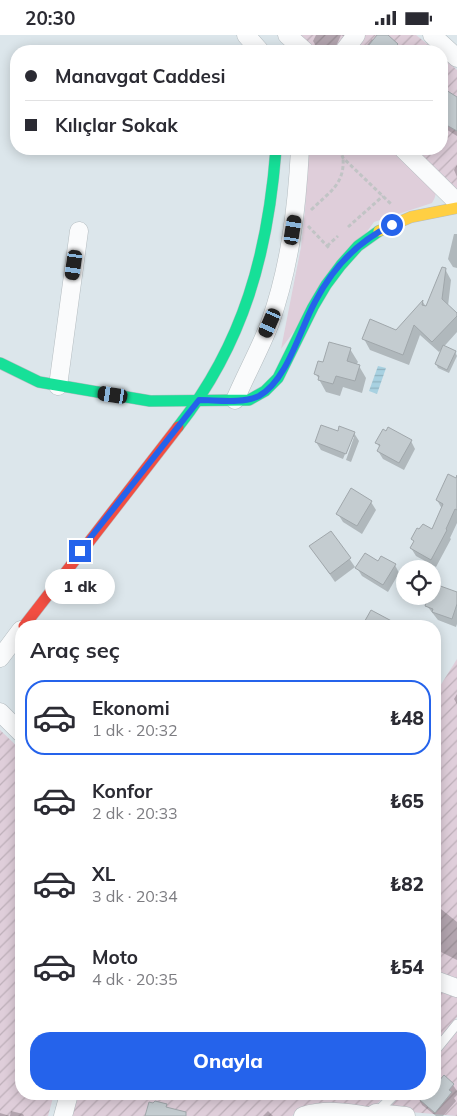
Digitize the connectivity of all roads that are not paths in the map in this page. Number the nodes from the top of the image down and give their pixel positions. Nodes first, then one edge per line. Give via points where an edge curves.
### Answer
1 (246, 35) edge
2 (287, 35) edge
3 (432, 35) edge
4 (255, 45) edge
5 (298, 45) edge
6 (443, 45) edge
7 (275, 155) edge
8 (300, 155) edge
9 (409, 155) edge
10 (457, 202) edge
11 (457, 209) edge
12 (79, 231) dead end
13 (0, 363) edge
14 (58, 386) junction
15 (199, 400) junction
16 (235, 400) junction
17 (29, 620) edge
18 (15, 638) edge
19 (0, 658) edge
20 (0, 712) edge
21 (15, 727) edge
22 (441, 982) edge
23 (457, 987) edge
24 (457, 1024) edge
25 (441, 1044) edge
26 (67, 1100) edge
27 (388, 1100) edge
28 (372, 1115) edge
29 (63, 1116) edge
30 (303, 1116) edge
31 (406, 1116) edge

1 - 4 street
2 - 5 street
3 - 6 street
7 - 15 street via 271,204 254,276 236,330
8 - 16 street via 296,208 285,271 270,323
9 - 10 street
11 - 16 street via 405,219 378,231 362,243 329,279 278,379 259,396
12 - 14 street
13 - 14 street via 38,382
14 - 15 street via 150,401
15 - 16 street
15 - 17 street
18 - 19 street
20 - 21 street
22 - 23 street
24 - 25 lane
26 - 29 street
27 - 28 lane
28 - 30 street via 331,1112
28 - 31 street

